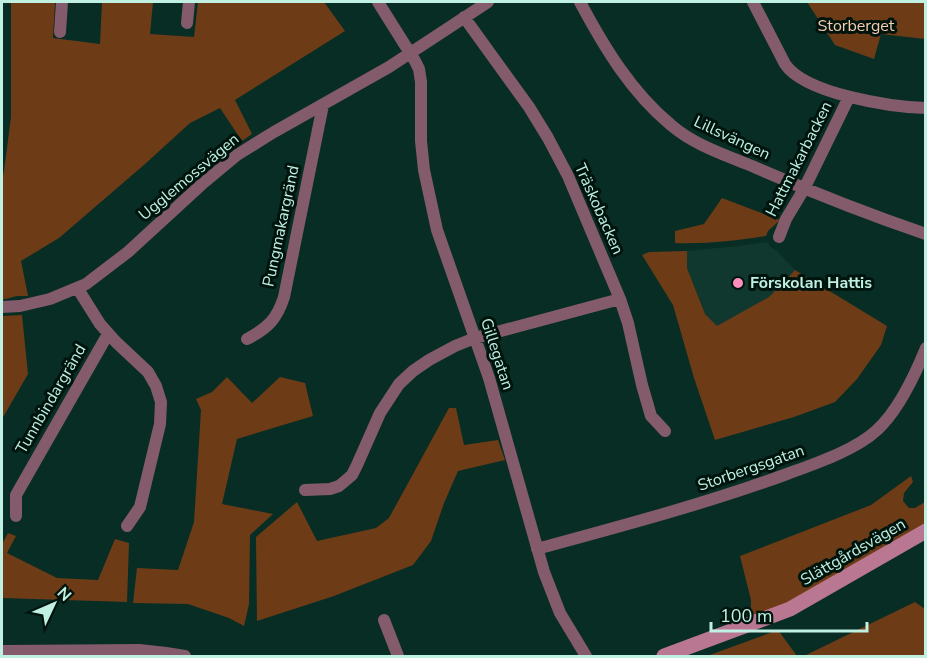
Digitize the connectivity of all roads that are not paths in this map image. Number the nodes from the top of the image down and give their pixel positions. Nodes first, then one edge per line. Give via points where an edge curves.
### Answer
1 (62, 2) edge
2 (189, 2) edge
3 (378, 2) edge
4 (488, 2) edge
5 (580, 2) edge
6 (753, 2) edge
7 (464, 17) junction
8 (187, 23) dead end
9 (60, 32) dead end
10 (410, 53) junction
11 (849, 97) junction
12 (323, 105) junction
13 (926, 108) edge
14 (804, 189) junction
15 (926, 234) edge
16 (779, 237) dead end
17 (78, 289) junction
18 (620, 299) junction
19 (2, 307) edge
20 (108, 334) junction
21 (475, 338) junction
22 (247, 339) dead end
23 (926, 348) edge
24 (665, 431) dead end
25 (305, 490) dead end
26 (16, 516) dead end
27 (127, 526) dead end
28 (926, 531) edge
29 (537, 549) junction
30 (384, 620) dead end
31 (2, 651) edge
32 (184, 657) edge
33 (398, 657) edge
34 (586, 657) edge
35 (664, 657) edge

1 - 9 street
2 - 8 street
3 - 10 street, Gillegatan
4 - 7 street, Ugglemossvägen
5 - 14 street, Lillsvängen via 617,65 670,125 697,142
6 - 11 street via 790,70 806,81
7 - 10 street, Ugglemossvägen
7 - 18 street, Träskobacken via 548,138 572,184
10 - 12 street, Ugglemossvägen
10 - 21 street, Gillegatan via 421,82 421,141 429,199 439,239
11 - 13 street
11 - 14 street, Hattmakarbacken
12 - 17 street, Ugglemossvägen via 237,155 128,252
12 - 22 street, Pungmakargränd via 281,306 271,323
14 - 15 street, Lillsvängen
14 - 16 street, Hattmakarbacken
17 - 19 street, Ugglemossvägen via 34,303
17 - 20 street
18 - 21 street
18 - 24 street, Träskobacken via 651,416
20 - 26 street, Tunnbindargränd via 16,495
20 - 27 street via 148,372 161,402 160,424 140,507
21 - 25 street via 435,356 399,384 383,407 352,475 330,489
21 - 29 street, Gillegatan
23 - 29 street, Storbergsgatan via 886,421 869,437 850,447 740,491
28 - 35 street, Slättgårdsvägen via 790,609
29 - 34 street, Gillegatan via 560,613
30 - 33 street
31 - 32 street via 139,650

